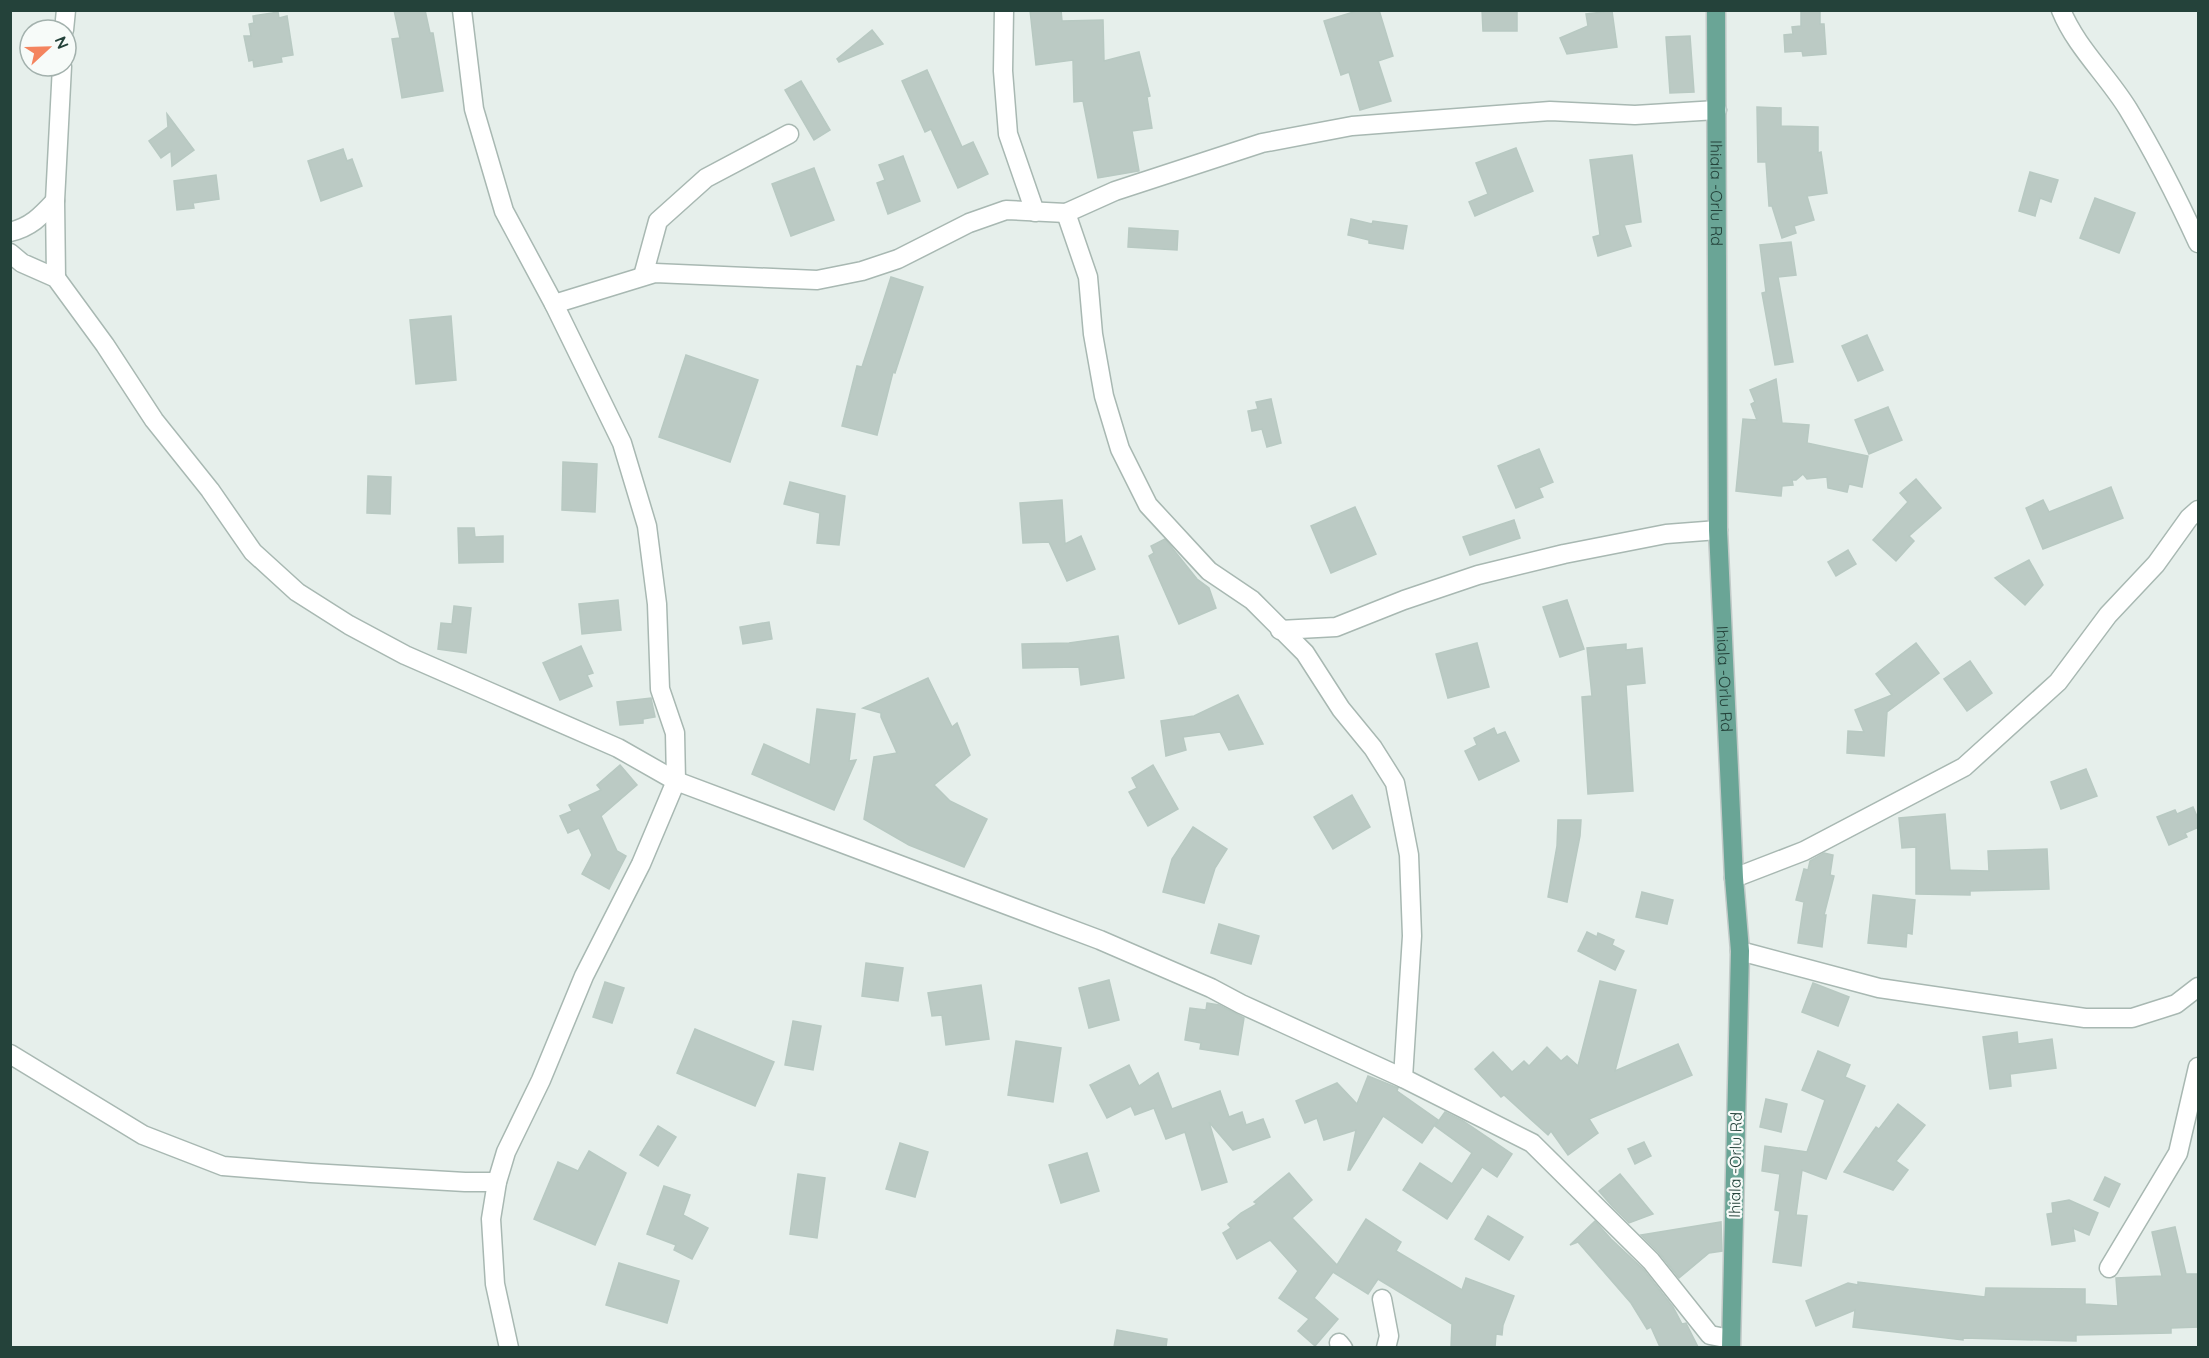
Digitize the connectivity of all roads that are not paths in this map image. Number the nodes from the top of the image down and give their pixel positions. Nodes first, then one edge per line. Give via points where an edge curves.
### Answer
1 (462, 10) edge
2 (1004, 10) edge
3 (1716, 10) edge
4 (2061, 10) edge
5 (61, 78) edge
6 (1717, 110) junction
7 (789, 134) dead end
8 (55, 201) junction
9 (1035, 212) junction
10 (1066, 213) junction
11 (10, 232) edge
12 (2199, 243) edge
13 (10, 253) edge
14 (643, 276) junction
15 (57, 278) junction
16 (554, 304) junction
17 (2199, 510) edge
18 (1718, 530) junction
19 (1280, 630) junction
20 (676, 781) junction
21 (1734, 878) junction
22 (1740, 951) junction
23 (2199, 987) edge
24 (10, 1054) edge
25 (2199, 1067) edge
26 (1403, 1078) junction
27 (497, 1182) junction
28 (2109, 1268) dead end
29 (1382, 1299) dead end
30 (1731, 1343) edge
31 (509, 1347) edge
32 (1386, 1347) edge

1 - 16 street via 474,109 504,211
2 - 9 street via 1008,134
3 - 6 main road, Ihiala -Orlu Rd
4 - 12 street via 2076,38 2127,107
5 - 8 street
6 - 10 street via 1635,115 1550,111 1352,126 1262,143 1115,191
6 - 18 main road, Ihiala -Orlu Rd
7 - 14 street via 706,178 658,221
8 - 11 street via 37,221
8 - 15 street
9 - 10 street
9 - 14 street via 1006,210 898,259 817,280 655,273
10 - 19 street via 1088,277 1104,396 1120,449 1149,506 1209,571 1252,600
13 - 15 street via 22,263
14 - 16 street
15 - 20 street via 154,420 253,552 297,592 405,655 618,748
16 - 20 street via 622,443 647,526 657,604 660,689 675,733
17 - 21 street via 2108,615 2058,682 1964,767 1804,851
18 - 19 street via 1644,538 1564,554 1478,575 1335,627
18 - 21 main road, Ihiala -Orlu Rd
19 - 26 street via 1305,653 1395,783 1409,855 1412,936
20 - 26 street via 1100,940
20 - 27 street via 641,864 584,976 506,1152
21 - 22 main road, Ihiala -Orlu Rd
22 - 23 street via 1879,988 2085,1018 2132,1018 2176,1004
22 - 30 main road, Ihiala -Orlu Rd
24 - 27 street via 143,1135 223,1166
25 - 28 street via 2178,1154
26 - 30 street via 1532,1143 1651,1261 1710,1335
27 - 31 street via 491,1220 495,1284
29 - 32 street via 1389,1336

